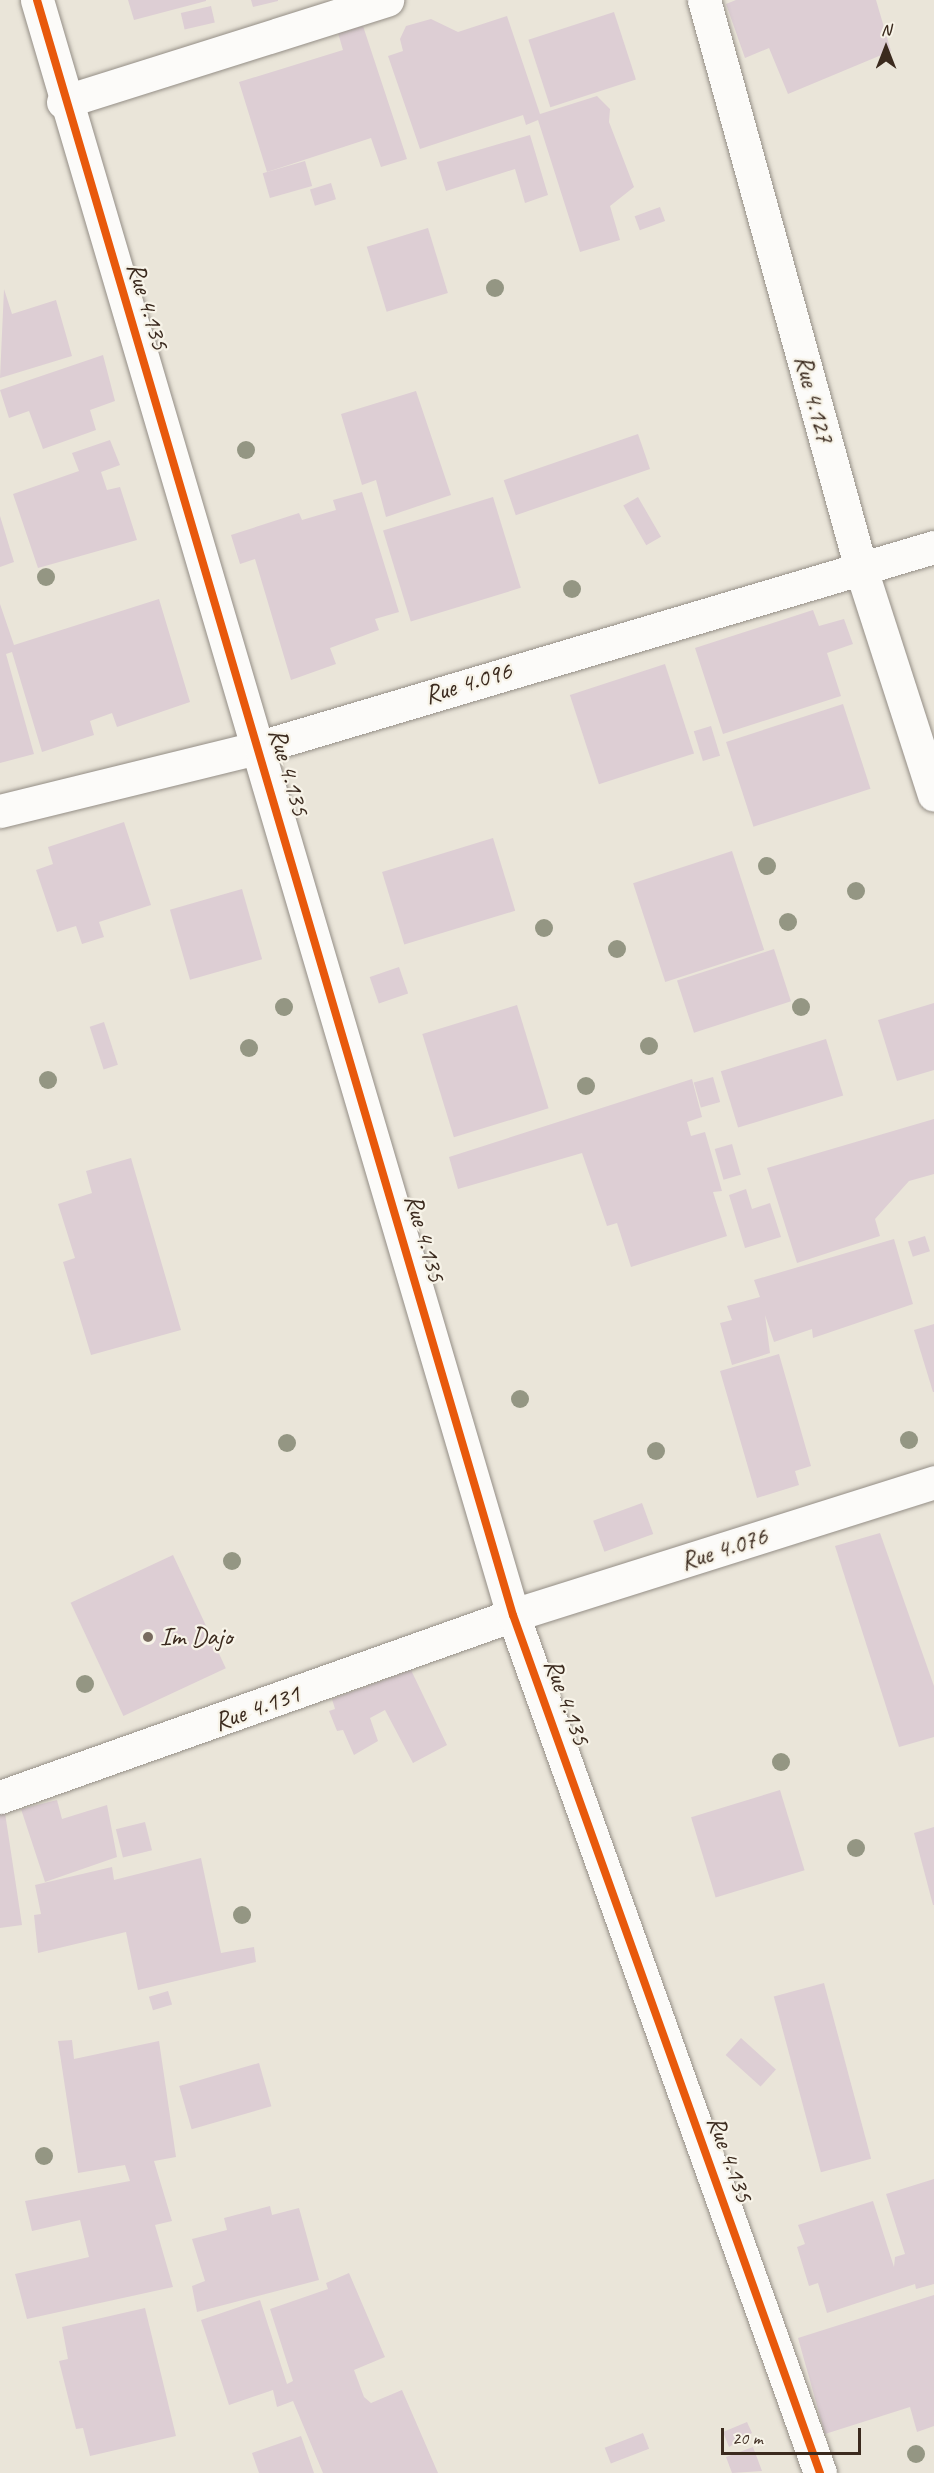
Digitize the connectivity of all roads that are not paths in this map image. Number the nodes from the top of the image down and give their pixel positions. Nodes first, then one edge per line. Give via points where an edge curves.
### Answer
1 (37, 0) edge
2 (387, 0) edge
3 (704, 0) edge
4 (63, 102) junction
5 (934, 547) edge
6 (861, 569) junction
7 (260, 747) junction
8 (934, 795) edge
9 (0, 811) edge
10 (934, 1482) edge
11 (513, 1615) junction
12 (0, 1797) edge
13 (820, 2473) edge

1 - 4 street, Rue 4.135
2 - 4 street
3 - 6 street, Rue 4.127
4 - 7 street, Rue 4.135
5 - 6 street, Rue 4.096
6 - 7 street, Rue 4.096
6 - 8 street, Rue 4.127
7 - 9 street, Rue 4.096
7 - 11 street, Rue 4.135
10 - 11 street, Rue 4.076
11 - 12 street, Rue 4.131
11 - 13 street, Rue 4.135

